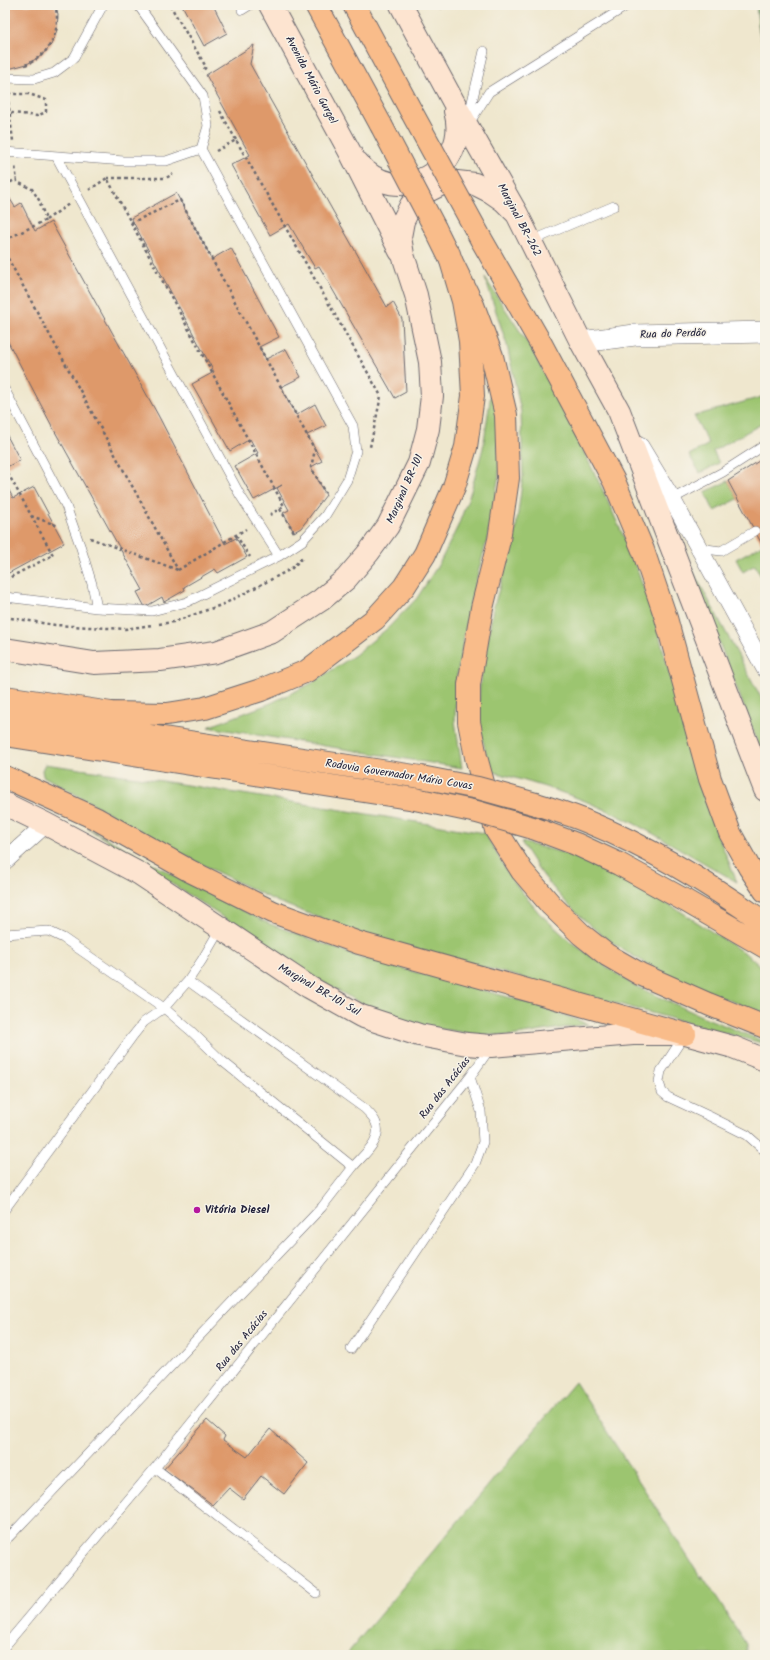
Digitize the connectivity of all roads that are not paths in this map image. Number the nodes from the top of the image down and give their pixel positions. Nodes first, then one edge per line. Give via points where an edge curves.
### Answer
1 (103, 5) edge
2 (138, 5) edge
3 (270, 5) edge
4 (316, 5) edge
5 (354, 5) edge
6 (401, 5) edge
7 (628, 5) edge
8 (484, 52) dead end
9 (6, 78) edge
10 (453, 101) junction
11 (467, 126) junction
12 (10, 153) edge
13 (203, 153) junction
14 (351, 154) junction
15 (56, 156) junction
16 (614, 206) dead end
17 (517, 214) junction
18 (531, 241) junction
19 (449, 254) junction
20 (409, 272) junction
21 (765, 332) edge
22 (581, 342) junction
23 (5, 390) edge
24 (619, 411) junction
25 (765, 445) edge
26 (672, 498) junction
27 (754, 531) dead end
28 (699, 548) junction
29 (279, 556) junction
30 (5, 596) edge
31 (97, 608) junction
32 (5, 649) edge
33 (765, 669) edge
34 (5, 697) edge
35 (5, 714) edge
36 (5, 735) edge
37 (5, 777) edge
38 (765, 790) edge
39 (5, 804) edge
40 (46, 824) junction
41 (5, 861) edge
42 (765, 891) edge
43 (765, 924) edge
44 (220, 929) junction
45 (5, 934) edge
46 (765, 947) edge
47 (188, 981) junction
48 (164, 1008) junction
49 (765, 1027) edge
50 (685, 1034) junction
51 (491, 1046) junction
52 (765, 1060) edge
53 (470, 1077) junction
54 (765, 1151) edge
55 (352, 1167) junction
56 (5, 1209) edge
57 (351, 1349) dead end
58 (155, 1468) junction
59 (5, 1540) edge
60 (316, 1593) dead end
61 (5, 1646) edge

1 - 9 lane via 74,58 54,73 34,79
2 - 13 lane via 203,96 208,126
3 - 14 main road, Avenida Mário Gurgel
4 - 19 main road, bridge
5 - 42 main road, bridge via 614,481 643,550 664,611 710,779 730,833
6 - 10 main road
7 - 11 lane via 489,92
8 - 11 lane
10 - 11 main road, Marginal BR-262
10 - 14 main road via 458,120 457,140 449,158 436,172 418,181 399,184 380,180 363,169
11 - 17 main road, Marginal BR-262
12 - 15 lane
13 - 15 lane via 166,161
13 - 29 lane via 352,426 356,451 347,480 325,516 302,541
14 - 20 main road
15 - 29 lane via 222,463
16 - 18 lane
17 - 18 main road, Marginal BR-262
17 - 20 main road via 504,201 475,184 457,182 440,185 424,193 411,205 403,221 400,237 402,255
18 - 22 main road, Marginal BR-262
19 - 34 main road via 463,301 470,341 473,396 466,447 454,487 425,554 404,587 375,619 307,671 261,690 205,708 168,714 111,713
19 - 49 main road via 473,305 492,356 506,415 508,478 499,540 482,608 469,685 469,722 496,830 522,871 551,905 582,935 640,974
20 - 32 main road, Marginal BR-101 via 431,368 432,396 428,429 419,463 388,526 346,579 321,600 272,632 216,652 160,660 94,662
21 - 22 street, Rua do Perdão via 635,335
22 - 24 main road, Marginal BR-262
23 - 31 lane via 66,506 92,584
24 - 26 street
24 - 38 main road, Marginal BR-262
25 - 26 lane via 723,472
26 - 28 street
27 - 28 lane via 721,551
28 - 33 street
29 - 31 lane via 187,602 152,611
30 - 31 lane
35 - 43 main road, Rodovia Governador Mário Covas, bridge via 421,777 478,788 536,804 588,822 645,849 702,881
36 - 46 main road, Rodovia Governador Mário Covas, bridge via 415,799 477,812 533,828 619,864
37 - 50 main road via 97,820 190,871 280,914 359,944
39 - 40 main road, Marginal BR-101 Sul
40 - 41 street
40 - 44 main road, Marginal BR-101 Sul via 140,874
44 - 47 lane
44 - 51 main road, Marginal BR-101 Sul via 309,987 361,1016 419,1035
45 - 48 lane via 48,931 63,938
47 - 48 lane
47 - 55 lane via 364,1108 376,1121 379,1132 376,1140
48 - 55 lane via 221,1060
48 - 56 lane via 144,1022 132,1037
50 - 51 main road, Marginal BR-101 Sul via 633,1034
50 - 52 main road, Marginal BR-101 Sul via 733,1047
50 - 54 lane via 661,1071 658,1082 662,1092 668,1098 747,1135
51 - 53 lane, Rua das Acácias
53 - 57 lane via 481,1111 483,1142 475,1164
53 - 58 lane, Rua das Acácias
55 - 59 lane via 322,1207
58 - 60 lane
58 - 61 lane, Rua das Acácias

